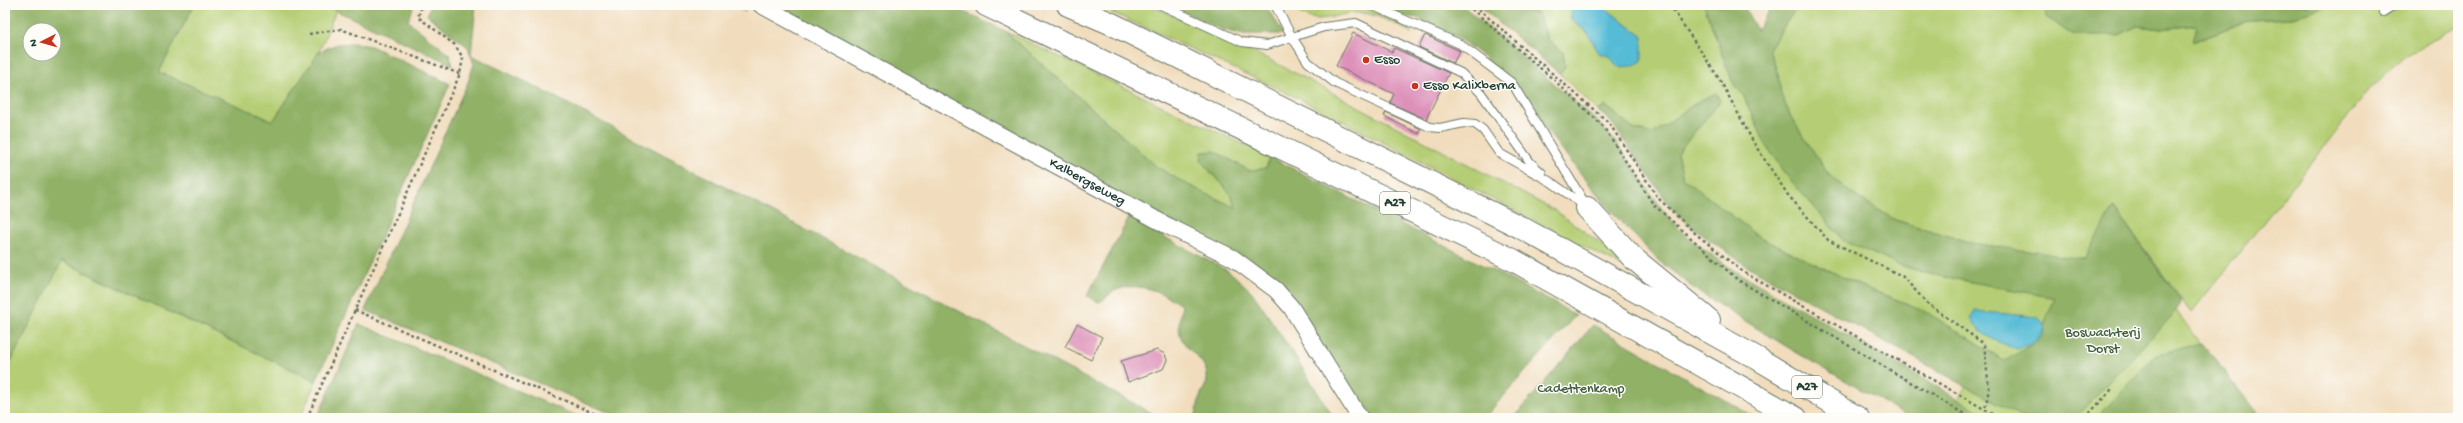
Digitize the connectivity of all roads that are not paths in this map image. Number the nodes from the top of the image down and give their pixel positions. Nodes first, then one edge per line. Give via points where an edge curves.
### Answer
1 (761, 5) edge
2 (986, 5) edge
3 (1068, 5) edge
4 (1161, 5) edge
5 (1275, 5) edge
6 (1371, 5) edge
7 (2394, 5) edge
8 (2383, 12) dead end
9 (1292, 37) junction
10 (1551, 182) junction
11 (1587, 208) junction
12 (1755, 357) junction
13 (1360, 418) edge
14 (1796, 418) edge
15 (1858, 418) edge

1 - 13 street, Kalbergseweg via 1168,226 1233,258 1276,290 1291,307
2 - 14 highway, A27 via 1513,260
3 - 12 highway, A27 via 1112,24 1520,227
4 - 9 lane, A27 via 1242,42 1267,45
5 - 9 lane, A27
6 - 11 lane, A27 via 1460,44 1512,84
7 - 8 lane
9 - 10 lane, A27 via 1308,62 1335,83 1430,127 1440,128 1464,122 1475,124 1483,130 1499,153
9 - 10 lane, A27 via 1324,27 1356,23 1461,73 1481,93 1530,162
10 - 11 lane, A27
11 - 12 highway, A27 via 1633,258
12 - 15 highway, A27

